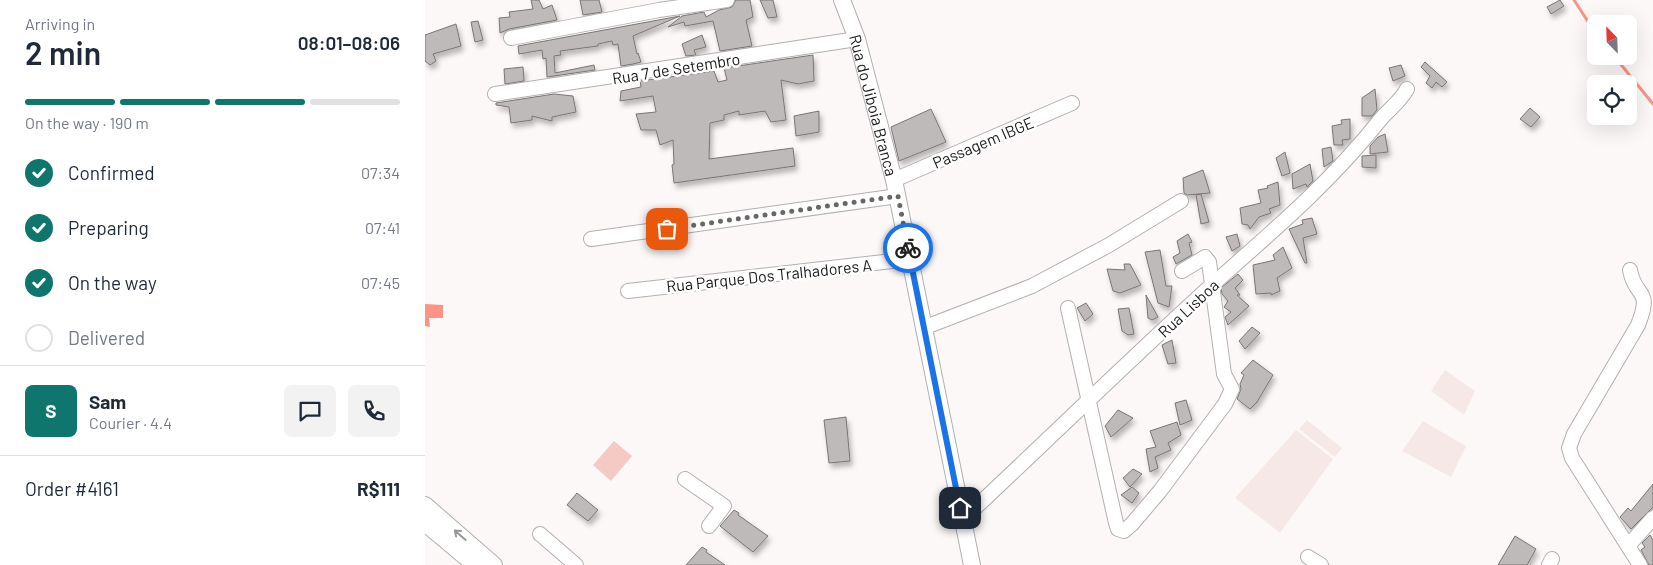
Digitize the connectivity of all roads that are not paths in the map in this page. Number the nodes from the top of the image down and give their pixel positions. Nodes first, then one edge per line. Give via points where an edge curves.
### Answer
1 (727, 0) edge
2 (842, 0) edge
3 (658, 5) edge
4 (511, 38) dead end
5 (857, 39) junction
6 (1407, 89) dead end
7 (495, 94) dead end
8 (1072, 104) dead end
9 (896, 188) junction
10 (1181, 201) dead end
11 (591, 239) dead end
12 (910, 260) junction
13 (1630, 270) dead end
14 (1182, 271) dead end
15 (1211, 286) junction
16 (628, 291) dead end
17 (1068, 308) dead end
18 (923, 328) junction
19 (1088, 402) junction
20 (685, 478) dead end
21 (425, 505) edge
22 (1653, 518) edge
23 (962, 520) junction
24 (425, 523) edge
25 (709, 526) dead end
26 (541, 534) dead end
27 (1628, 546) junction
28 (1308, 557) dead end
29 (475, 565) edge
30 (494, 565) edge
31 (576, 565) edge
32 (972, 565) edge
33 (1321, 565) edge
34 (1640, 565) edge

1 - 3 street
2 - 5 main road, Rua do Jiboia Branca
3 - 4 street
5 - 7 street, Rua 7 de Setembro
5 - 9 main road, Rua do Jiboia Branca
6 - 15 street, Rua Lisboa via 1349,160
8 - 9 street, Passagem IBGE
9 - 11 street, Passagem IBGE
9 - 12 main road, Rua do Jiboia Branca
10 - 18 street via 1109,245 1032,286
12 - 16 street, Rua Parque Dos Tralhadores A
12 - 18 main road, Rua do Jiboia Branca
13 - 27 street via 1645,307 1569,448 1572,458
14 - 15 street via 1207,258
15 - 19 street, Rua Lisboa
15 - 19 street via 1224,374 1232,389 1225,404 1160,491 1124,531 1118,529 1116,523
17 - 19 street
18 - 23 main road, Rua do Jiboia Branca
19 - 23 street, Rua Lisboa
20 - 25 street via 724,506
30 -> 21 main road
22 - 27 street
23 - 32 main road, Rua do Jiboia Branca
24 - 29 main road
26 - 31 street
27 - 34 street
28 - 33 street

